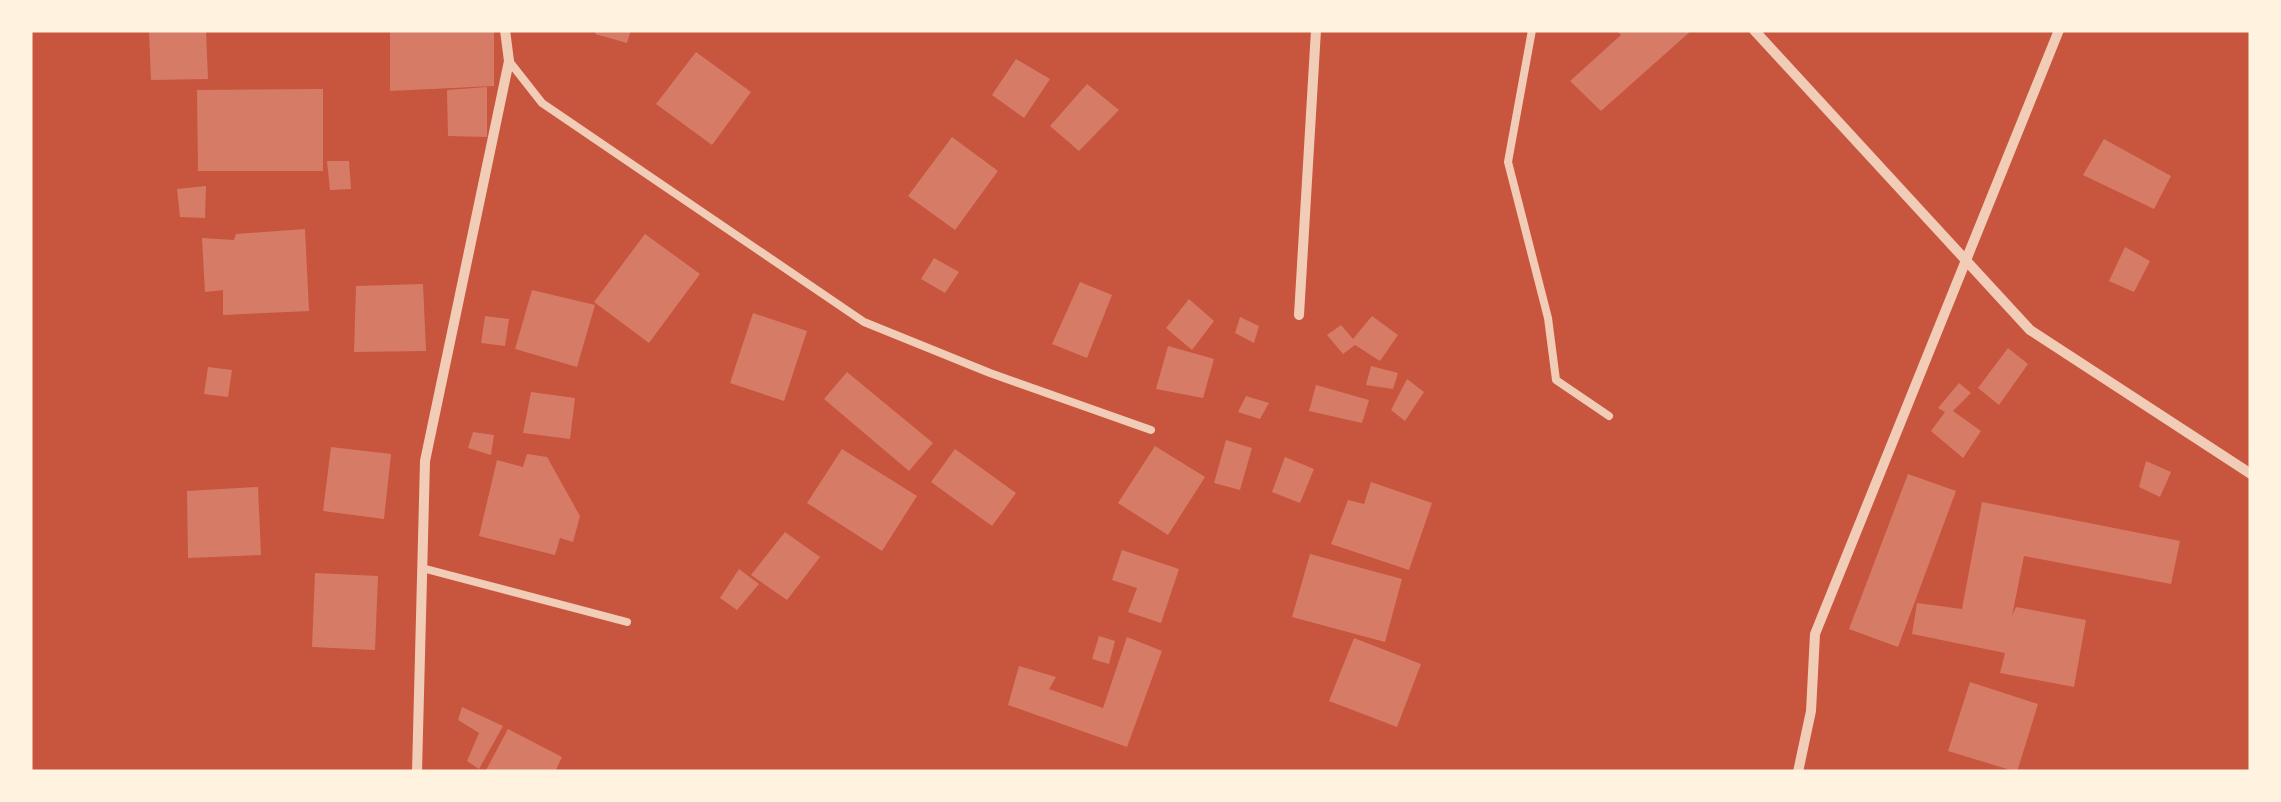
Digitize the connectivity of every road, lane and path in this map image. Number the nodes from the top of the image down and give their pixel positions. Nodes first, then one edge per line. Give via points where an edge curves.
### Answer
1 (505, 30) edge
2 (1316, 30) edge
3 (1532, 30) edge
4 (1754, 30) edge
5 (2059, 30) edge
6 (509, 61) junction
7 (1966, 260) junction
8 (1300, 315) dead end
9 (1609, 416) dead end
10 (1152, 430) dead end
11 (2251, 474) edge
12 (422, 568) junction
13 (627, 622) dead end
14 (417, 772) edge
15 (1798, 772) edge

1 - 6 street
2 - 8 street
3 - 9 lane via 1508,162 1548,318 1556,380
4 - 7 street
5 - 7 street
6 - 10 lane via 542,103 864,322
6 - 12 street via 425,461
7 - 11 street via 2030,330
7 - 15 street via 1816,634 1811,711
12 - 13 lane
12 - 14 street

